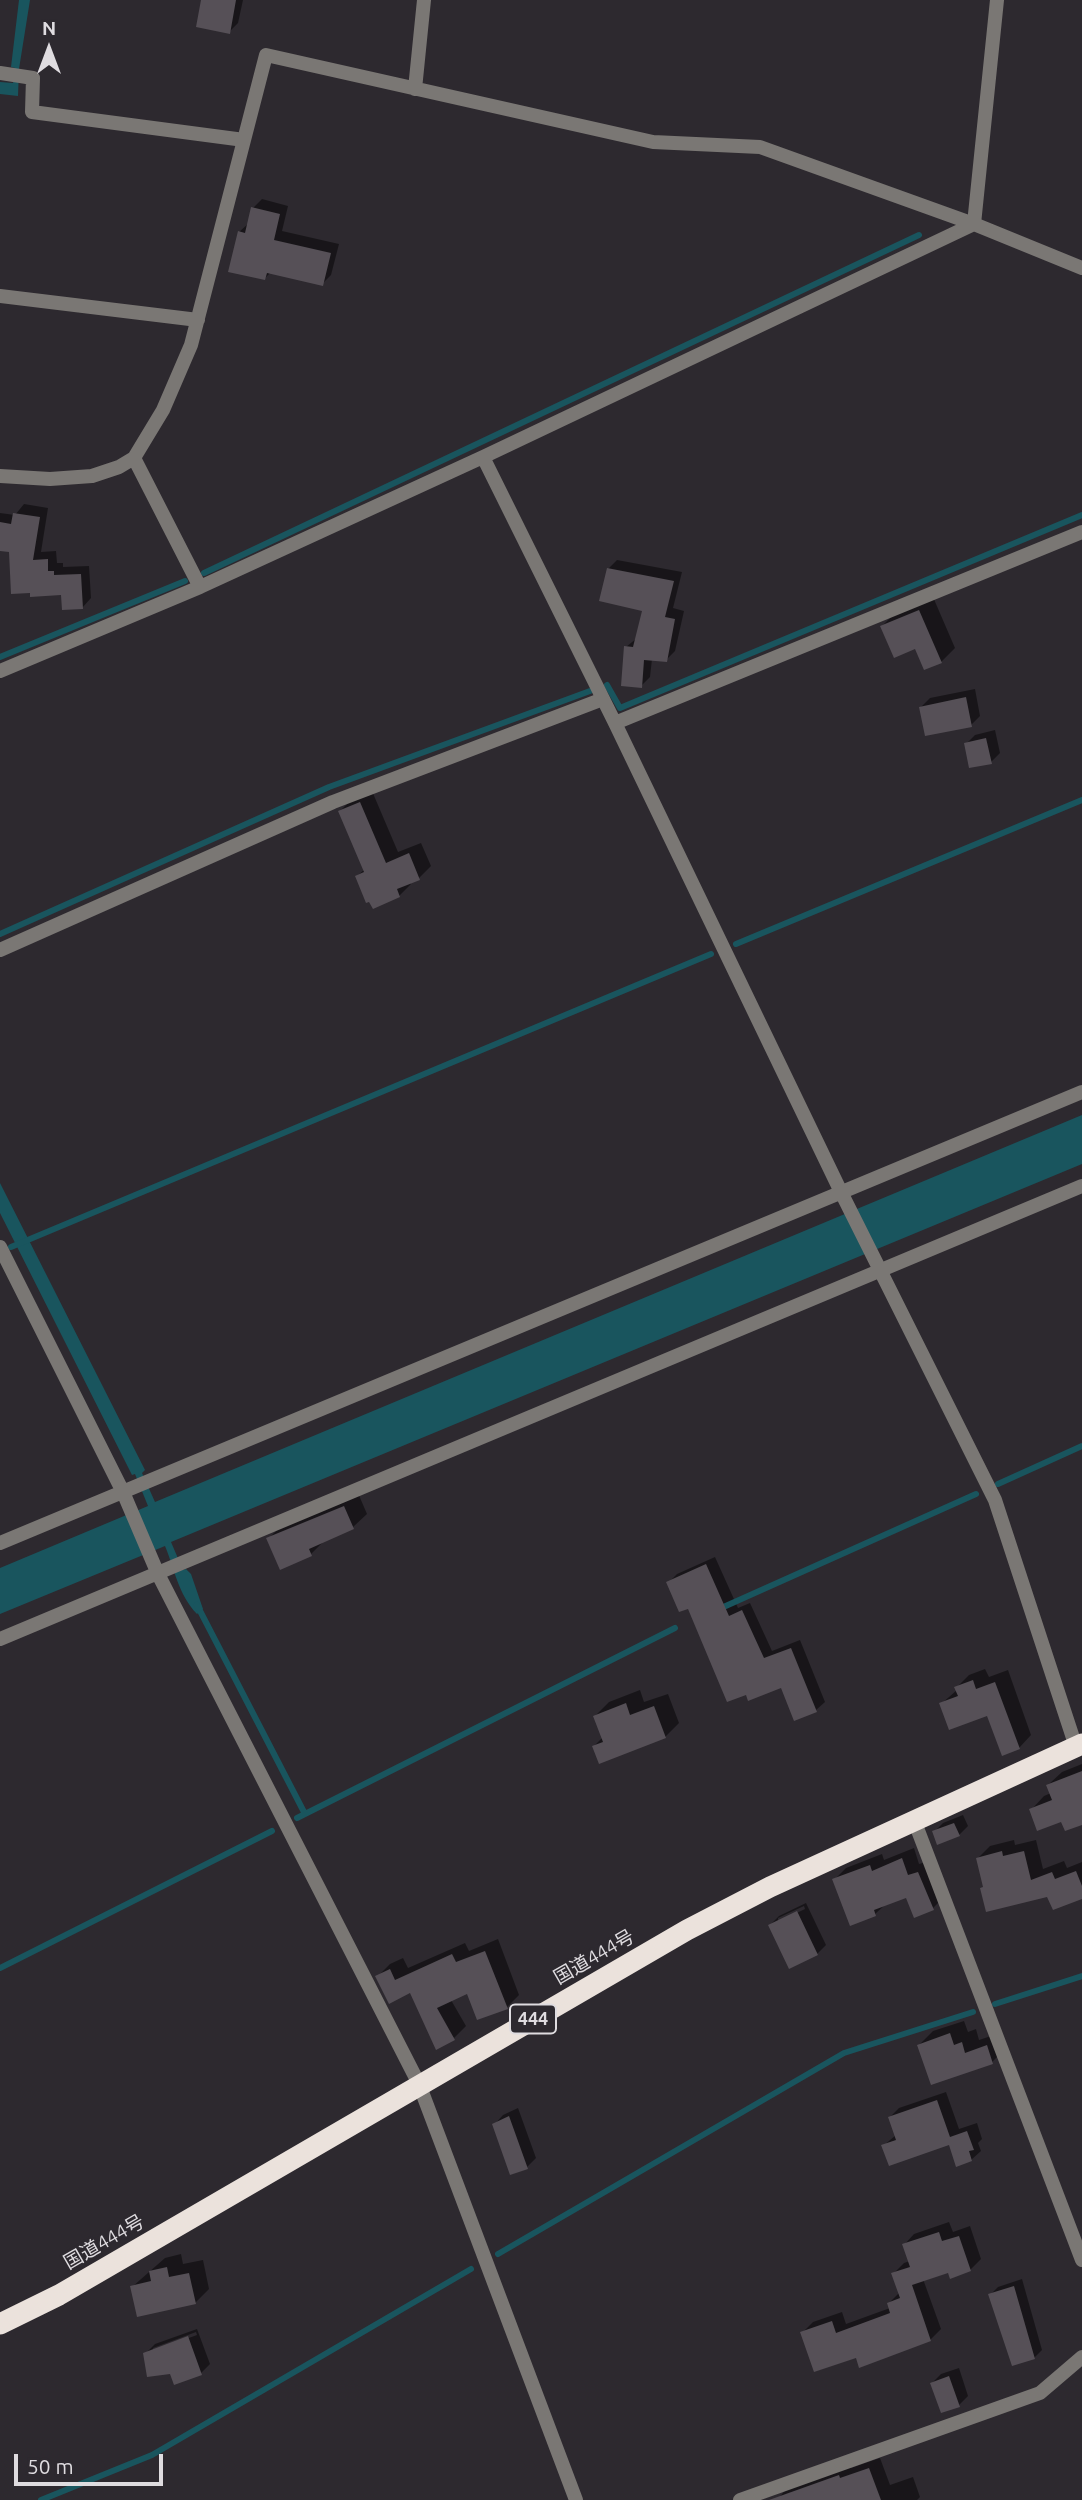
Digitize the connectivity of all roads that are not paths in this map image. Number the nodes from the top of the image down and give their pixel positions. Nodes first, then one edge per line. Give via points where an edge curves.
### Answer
1 (424, 0) edge
2 (997, 0) edge
3 (4, 74) edge
4 (415, 89) junction
5 (244, 140) junction
6 (974, 224) junction
7 (1082, 268) edge
8 (0, 296) edge
9 (198, 320) junction
10 (483, 457) junction
11 (134, 458) junction
12 (0, 476) edge
13 (1082, 532) edge
14 (200, 587) junction
15 (0, 671) edge
16 (603, 699) junction
17 (615, 723) junction
18 (0, 950) edge
19 (1082, 1092) edge
20 (1082, 1186) edge
21 (844, 1198) junction
22 (0, 1247) edge
23 (878, 1264) junction
24 (134, 1491) junction
25 (0, 1543) edge
26 (166, 1566) junction
27 (0, 1639) edge
28 (1079, 1746) edge
29 (914, 1820) junction
30 (419, 2084) junction
31 (1082, 2260) edge
32 (0, 2324) edge
33 (1082, 2357) edge
34 (576, 2500) edge
35 (740, 2500) edge

1 - 4 street
2 - 6 street
3 - 5 street via 33,78 32,112
4 - 5 street via 266,55
4 - 6 street via 653,142 760,147
5 - 9 street
6 - 7 street
6 - 10 street
8 - 9 street
9 - 11 street via 163,410
10 - 14 street
10 - 16 street
11 - 12 street via 92,477
11 - 14 street
13 - 17 street
14 - 15 street
16 - 17 street
16 - 18 street via 333,802
17 - 21 street
19 - 21 street
20 - 23 street
21 - 23 street
21 - 24 street
22 - 24 street
23 - 26 street
23 - 28 street via 995,1500
24 - 25 street
24 - 26 street
26 - 27 street
26 - 30 street
28 - 29 highway, 国道444号 / 444
29 - 30 highway, 国道444号 / 444 via 687,1930
29 - 31 street
30 - 32 highway, 国道444号 / 444 via 59,2295
30 - 34 street
33 - 35 street via 1040,2393

